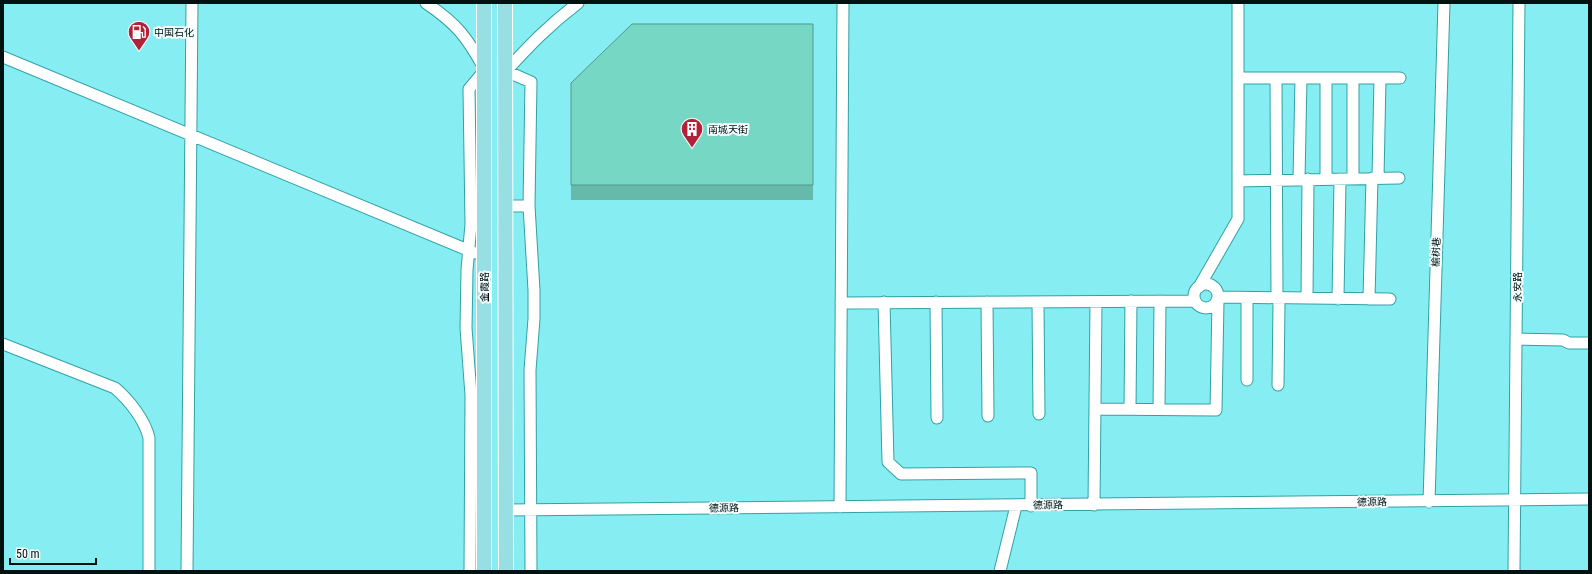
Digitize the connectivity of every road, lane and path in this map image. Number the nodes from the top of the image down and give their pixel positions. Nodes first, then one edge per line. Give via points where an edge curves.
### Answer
1 (192, 3) edge
2 (426, 3) edge
3 (484, 3) edge
4 (506, 3) edge
5 (578, 3) edge
6 (843, 3) edge
7 (1238, 3) edge
8 (1444, 3) edge
9 (1519, 3) edge
10 (3, 57) edge
11 (485, 70) junction
12 (506, 71) junction
13 (1238, 78) junction
14 (1276, 78) junction
15 (1301, 78) junction
16 (1326, 78) junction
17 (1353, 78) junction
18 (1380, 78) junction
19 (1400, 78) dead end
20 (191, 135) junction
21 (1353, 178) junction
22 (1375, 178) junction
23 (1399, 178) dead end
24 (1326, 179) junction
25 (1340, 179) junction
26 (1276, 180) junction
27 (1304, 180) junction
28 (1238, 181) junction
29 (506, 206) junction
30 (529, 206) junction
31 (478, 207) junction
32 (468, 250) junction
33 (484, 257) junction
34 (1199, 286) junction
35 (1247, 298) junction
36 (1277, 298) junction
37 (1307, 298) junction
38 (1218, 299) junction
39 (1338, 299) junction
40 (1369, 299) junction
41 (1390, 299) dead end
42 (1160, 301) junction
43 (1195, 301) junction
44 (884, 302) junction
45 (936, 302) junction
46 (987, 302) junction
47 (1038, 302) junction
48 (1096, 302) junction
49 (1131, 302) junction
50 (841, 303) junction
51 (1517, 339) junction
52 (1589, 343) edge
53 (3, 344) edge
54 (1247, 380) dead end
55 (1278, 385) dead end
56 (477, 390) junction
57 (1095, 409) junction
58 (1130, 409) junction
59 (1159, 409) junction
60 (1039, 414) dead end
61 (988, 416) dead end
62 (937, 418) dead end
63 (1589, 499) edge
64 (1515, 501) junction
65 (1429, 502) junction
66 (477, 503) junction
67 (1094, 505) junction
68 (1016, 506) junction
69 (1031, 506) junction
70 (840, 507) junction
71 (507, 510) junction
72 (530, 510) junction
73 (149, 571) edge
74 (187, 571) edge
75 (470, 571) edge
76 (484, 571) edge
77 (506, 571) edge
78 (530, 571) edge
79 (1000, 571) edge
80 (1514, 571) edge

1 - 20 street
2 - 11 street via 459,29
3 - 11 main road, 金霞路
4 - 12 main road
5 - 12 street via 536,37
6 - 50 street
7 - 13 street
8 - 65 street, 榆树巷
9 - 51 street, 永安路
10 - 20 street
11 - 31 main road, 金霞路
12 - 29 main road
12 - 30 street via 531,82
13 - 14 street
13 - 28 street
14 - 15 street
14 - 26 street
15 - 16 street
15 - 27 street
16 - 17 street
16 - 24 street
17 - 18 street
17 - 21 street
18 - 19 street
18 - 22 street
20 - 32 street
20 - 74 street
21 - 22 street
21 - 25 street
22 - 23 street
22 - 40 street
24 - 25 street
24 - 27 street
25 - 39 street
26 - 27 street
26 - 28 street
26 - 36 street
27 - 37 street
28 - 34 street via 1238,219
29 - 30 street
29 - 71 main road
30 - 72 street via 534,298 530,370
31 - 32 street via 471,224
31 - 33 main road, 金霞路
32 - 33 street
32 - 56 street via 466,328
33 - 56 main road, 金霞路
34 - 38 street via 1206,284 1214,287
34 - 43 street via 1194,293
35 - 36 street
35 - 38 street
35 - 54 street
36 - 37 street
36 - 55 street
37 - 39 street
38 - 43 street via 1212,308 1208,309 1200,307
38 - 59 street via 1216,410
39 - 40 street
40 - 41 street
42 - 43 street
42 - 49 street
42 - 59 street
44 - 45 street
44 - 50 street
44 - 69 street via 888,462 901,474 1031,472
45 - 46 street
45 - 62 street
46 - 47 street
46 - 61 street
47 - 48 street
47 - 60 street
48 - 49 street
48 - 57 street
49 - 58 street
50 - 70 street
51 - 52 street
51 - 64 street, 永安路
53 - 73 street via 115,388 127,398 147,428
56 - 66 main road, 金霞路
57 - 58 street
57 - 67 street
58 - 59 street
63 - 64 street, 德源路
64 - 65 street, 德源路
64 - 80 street, 永安路
65 - 67 street, 德源路
66 - 75 street
66 - 76 main road, 金霞路
67 - 69 street, 德源路
68 - 69 street, 德源路
68 - 70 street, 德源路
68 - 79 street
70 - 72 street, 德源路
71 - 72 street, 德源路
71 - 77 main road
72 - 78 street

